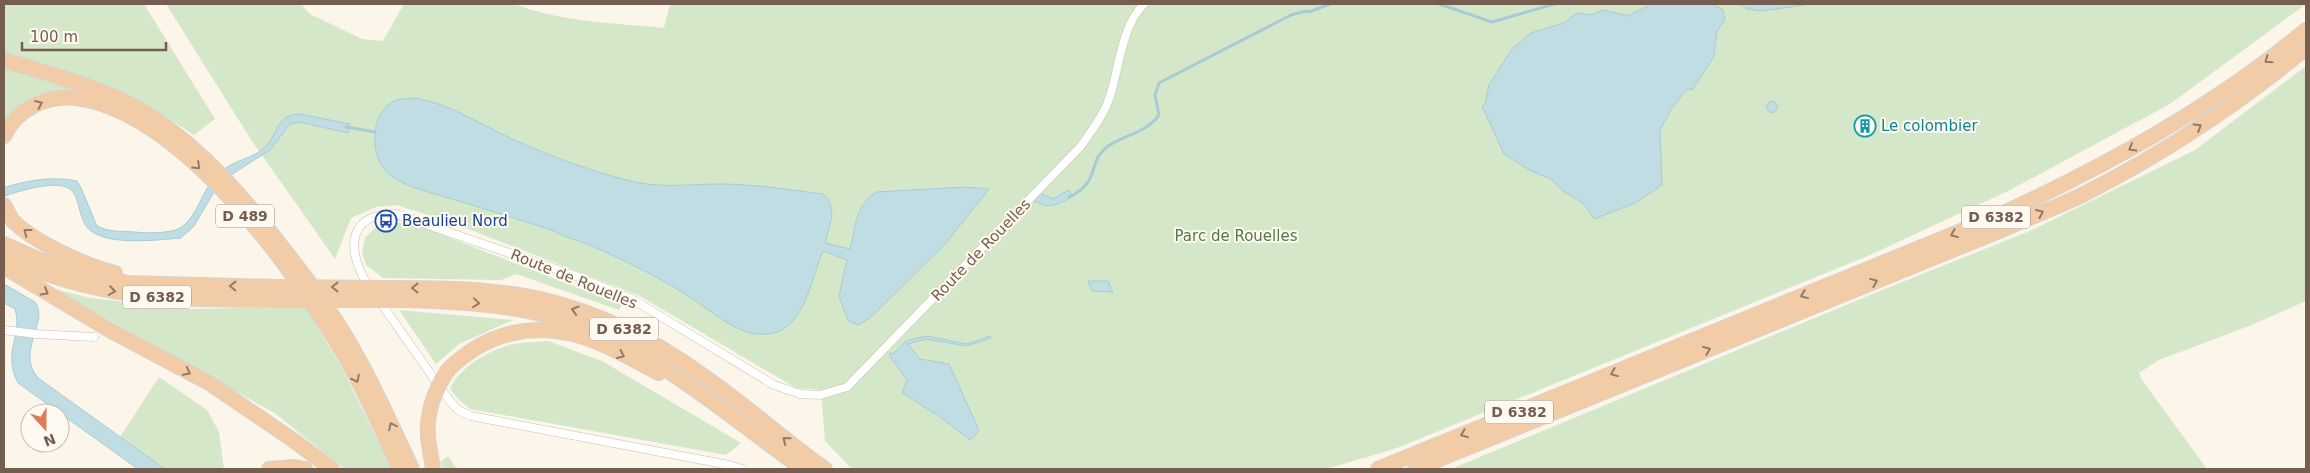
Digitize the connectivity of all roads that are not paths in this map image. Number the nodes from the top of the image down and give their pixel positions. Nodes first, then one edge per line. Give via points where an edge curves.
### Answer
1 (1144, 4) edge
2 (2306, 30) edge
3 (2306, 48) edge
4 (4, 60) edge
5 (4, 136) edge
6 (4, 205) edge
7 (4, 244) edge
8 (4, 255) edge
9 (4, 267) edge
10 (187, 286) junction
11 (4, 330) edge
12 (94, 337) dead end
13 (706, 396) junction
14 (269, 469) edge
15 (305, 469) edge
16 (332, 469) edge
17 (400, 469) edge
18 (412, 469) edge
19 (433, 469) edge
20 (742, 469) edge
21 (789, 469) edge
22 (803, 469) edge
23 (825, 469) edge
24 (1378, 469) edge
25 (1415, 469) edge

1 - 20 street, Route de Rouelles via 1129,25 1110,98 1098,123 1081,146 859,377 847,387 830,393 800,394 774,385 632,300 573,275 406,216 376,216 356,233 353,248 360,274 458,410 471,416
2 -> 24 highway, D 6382 via 2197,109 2059,187 1984,222
25 -> 3 highway, D 6382 via 2083,194 2140,164 2210,120
18 -> 4 highway, D 489 via 361,364 335,319 294,261 222,175 197,151 139,109 79,83
5 -> 17 highway, D 489 via 17,118 37,103 62,97 96,101 136,120 176,148 226,193 299,286 348,362
10 -> 6 highway via 112,272 61,252 31,236 13,221
7 - 10 highway, D 6382 via 40,260 127,283
8 -> 13 highway, D 6382, bridge via 41,274 99,289 144,296 452,301 513,307 567,321 637,350
9 -> 16 highway via 111,331 209,383
23 -> 10 highway, D 6382, bridge via 705,376 645,339 597,316 514,294 452,288
11 - 12 street
19 -> 13 highway, bridge via 428,418 432,400 448,370 477,345 521,330 552,330 583,337
13 - 21 highway
13 - 22 highway, D 6382
14 - 15 highway via 294,466

